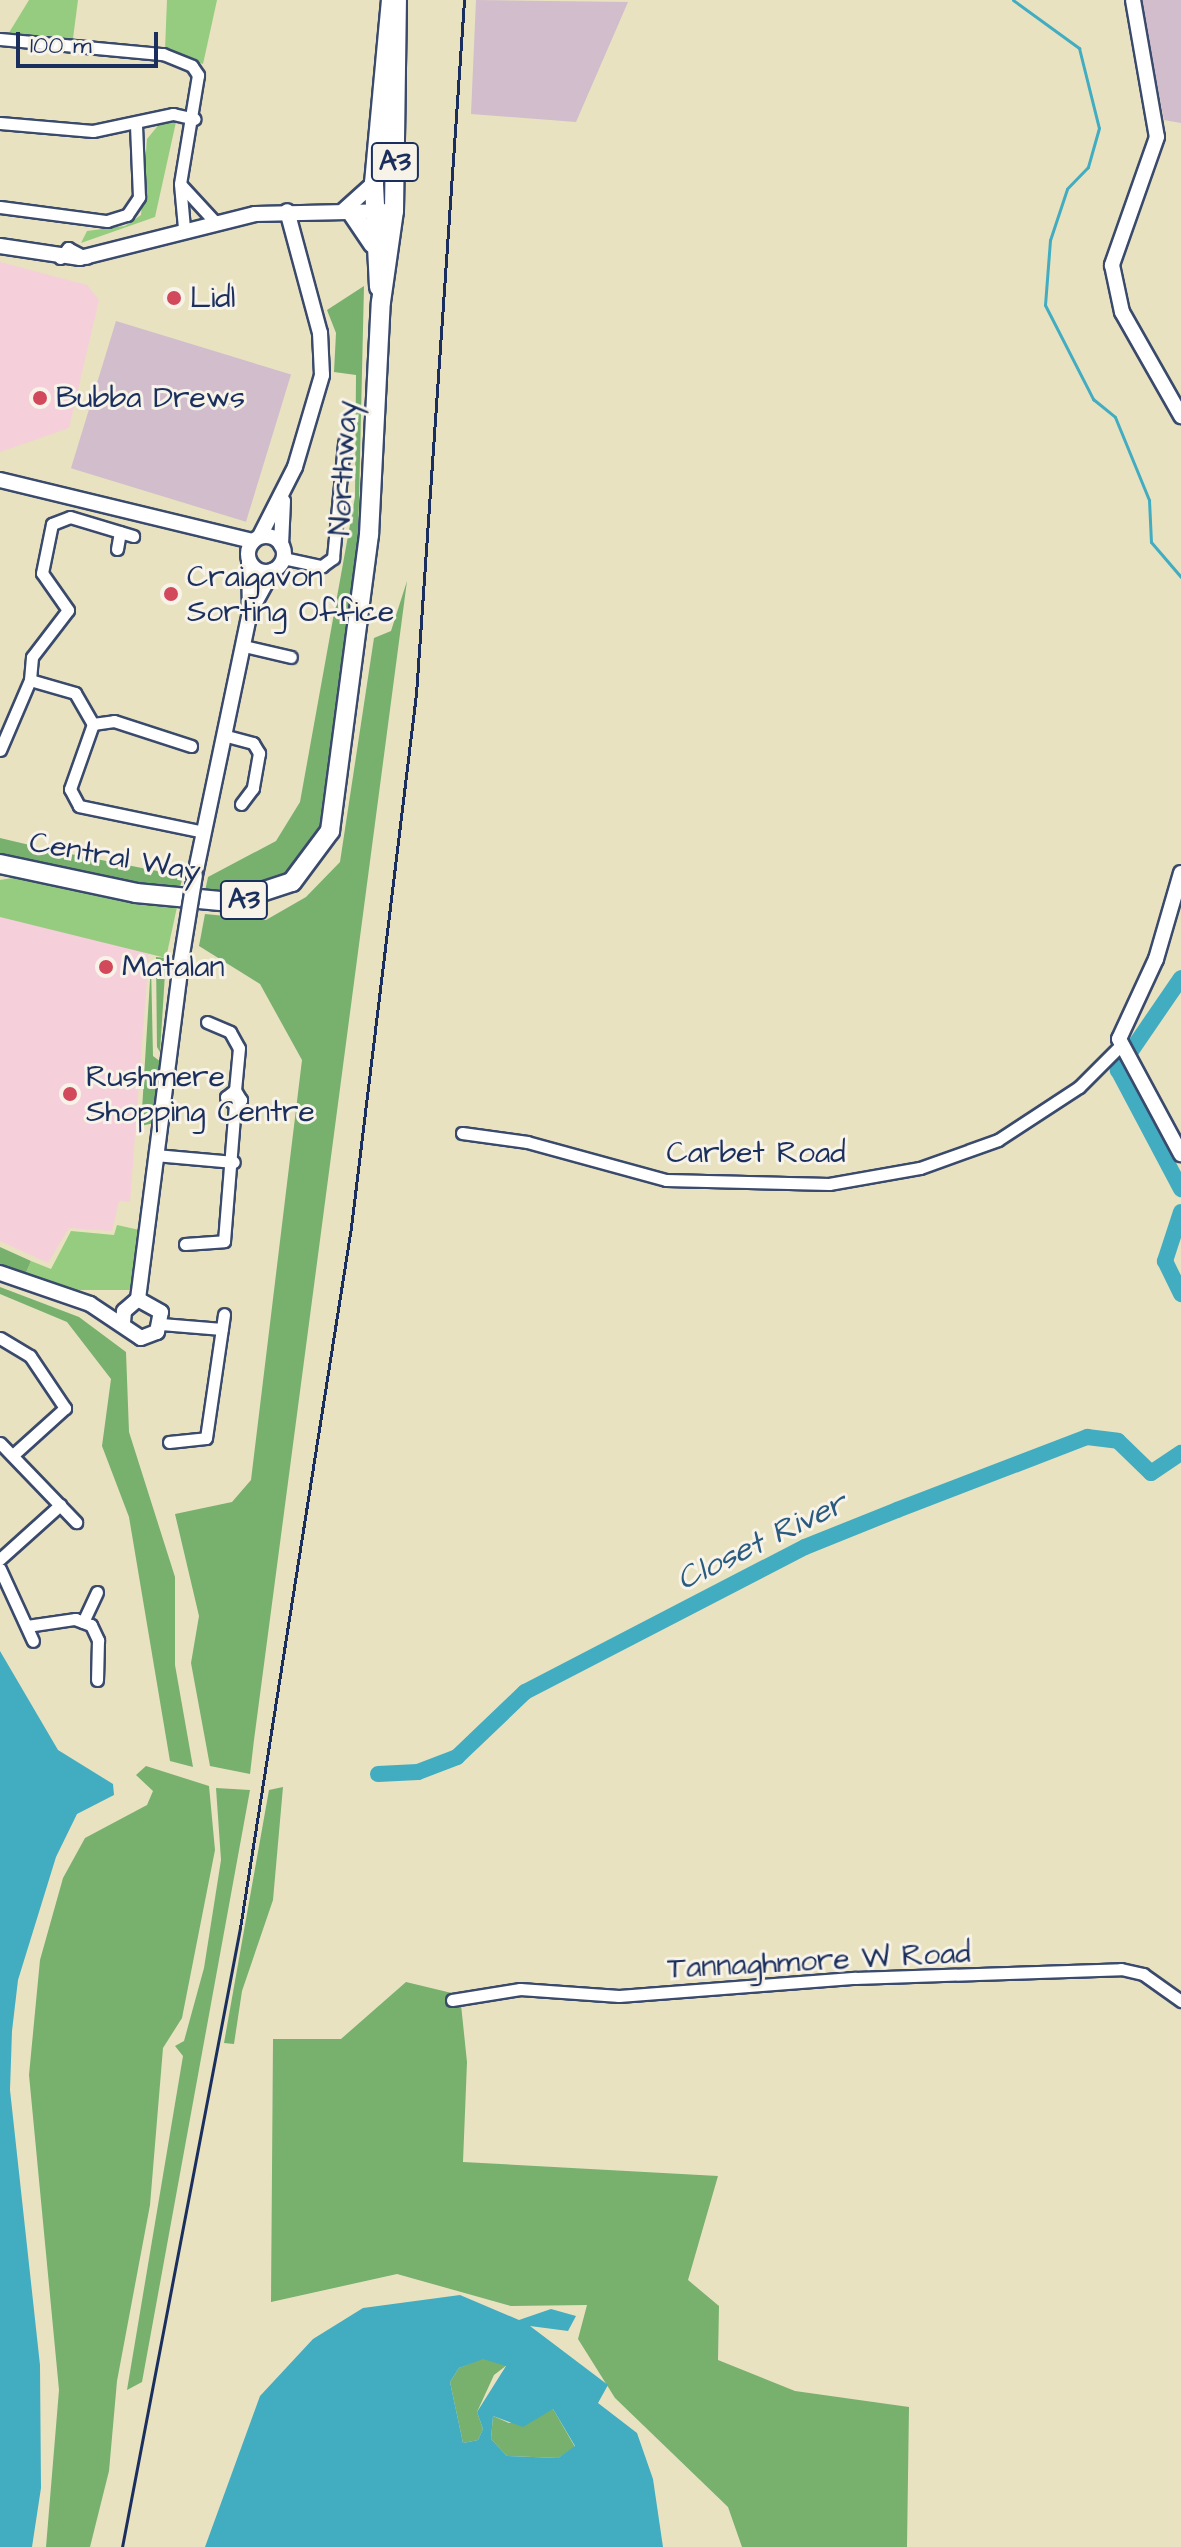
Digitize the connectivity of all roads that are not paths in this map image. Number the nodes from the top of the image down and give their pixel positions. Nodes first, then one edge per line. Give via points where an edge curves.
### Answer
1 (394, 0) edge
2 (1133, 0) edge
3 (0, 39) edge
4 (194, 119) junction
5 (0, 123) edge
6 (136, 125) junction
7 (374, 183) junction
8 (180, 184) junction
9 (0, 207) edge
10 (347, 210) junction
11 (384, 210) junction
12 (287, 211) junction
13 (215, 222) junction
14 (184, 228) junction
15 (373, 244) junction
16 (0, 246) edge
17 (381, 302) junction
18 (1181, 416) edge
19 (344, 443) dead end
20 (0, 480) edge
21 (283, 497) junction
22 (120, 532) junction
23 (133, 536) dead end
24 (252, 548) junction
25 (117, 549) dead end
26 (282, 552) junction
27 (273, 570) junction
28 (250, 612) junction
29 (244, 646) junction
30 (291, 657) dead end
31 (30, 680) junction
32 (93, 724) junction
33 (223, 735) junction
34 (191, 746) dead end
35 (0, 750) edge
36 (241, 804) dead end
37 (203, 832) junction
38 (0, 864) edge
39 (308, 869) joint
40 (1181, 873) edge
41 (207, 1022) dead end
42 (1121, 1048) junction
43 (462, 1133) dead end
44 (156, 1148) junction
45 (1181, 1154) edge
46 (234, 1162) junction
47 (185, 1244) dead end
48 (0, 1273) edge
49 (147, 1273) junction
50 (133, 1302) junction
51 (154, 1302) junction
52 (90, 1304) junction
53 (224, 1314) dead end
54 (123, 1323) junction
55 (161, 1324) junction
56 (222, 1329) junction
57 (0, 1338) edge
58 (169, 1442) dead end
59 (0, 1443) edge
60 (13, 1455) junction
61 (60, 1505) junction
62 (76, 1522) dead end
63 (0, 1559) edge
64 (0, 1569) edge
65 (97, 1592) dead end
66 (83, 1622) junction
67 (27, 1626) junction
68 (33, 1641) dead end
69 (93, 1675) dead end
70 (452, 2000) dead end
71 (1181, 2001) edge

1 - 7 highway, Northway / A3
1 - 11 highway, Northway / A3 via 400,21
2 - 18 street via 1157,128 1117,236 1114,276 1122,312
3 - 4 street via 180,59 198,75
4 - 6 street via 173,114
4 - 8 street
5 - 6 street via 78,132
6 - 9 street via 139,197 127,215 86,220
7 - 10 street
7 - 11 highway, Northway / A3
8 - 13 street
8 - 14 street
10 - 11 street
10 - 12 street
10 - 15 highway
11 - 15 highway, Northway / A3
11 - 17 highway, Northway / A3
12 - 13 street
12 - 21 street via 323,361
13 - 14 street
14 - 16 street via 87,258
15 - 17 highway, Northway / A3
17 - 39 highway, Northway / A3 via 359,655 333,820
19 - 26 street via 333,558 322,566
20 - 24 street
21 - 24 street
21 - 26 street
22 - 23 street
22 - 25 street
22 - 31 street via 70,517 52,524 42,573 68,610 32,657
24 - 26 street
24 - 27 street
24 - 28 street
26 - 27 street
27 - 28 street
28 - 29 street
29 - 30 street
29 - 33 street
31 - 32 street via 75,693
31 - 35 street
32 - 34 street via 114,721
32 - 37 street via 70,789 79,806
33 - 36 street via 253,743 259,753 253,788
33 - 37 street
37 - 44 street, bridge
38 - 39 highway, Central Way / A3 via 206,902 276,892
40 - 42 street, Carbet Road
41 - 46 street via 230,1032 239,1048 235,1090 226,1097 235,1105
42 - 43 street, Carbet Road via 1079,1087 998,1140 920,1168 829,1184 666,1180 527,1142
42 - 45 street
44 - 46 street
44 - 49 street
46 - 47 street via 224,1241
48 - 52 street
49 - 50 street
49 - 51 street
50 - 51 street
50 - 52 street
50 - 54 street
51 - 55 street
52 - 54 street
53 - 56 street
54 - 55 street via 141,1338
55 - 56 street
56 - 58 street via 206,1438
57 - 60 street via 30,1356 65,1408
59 - 60 street
60 - 61 street
61 - 62 street
61 - 63 street
64 - 67 street
65 - 66 street
66 - 67 street
66 - 69 street via 98,1640
67 - 68 street
70 - 71 street, Tannaghmore W Road via 520,1989 619,1996 855,1978 1121,1969 1143,1974

